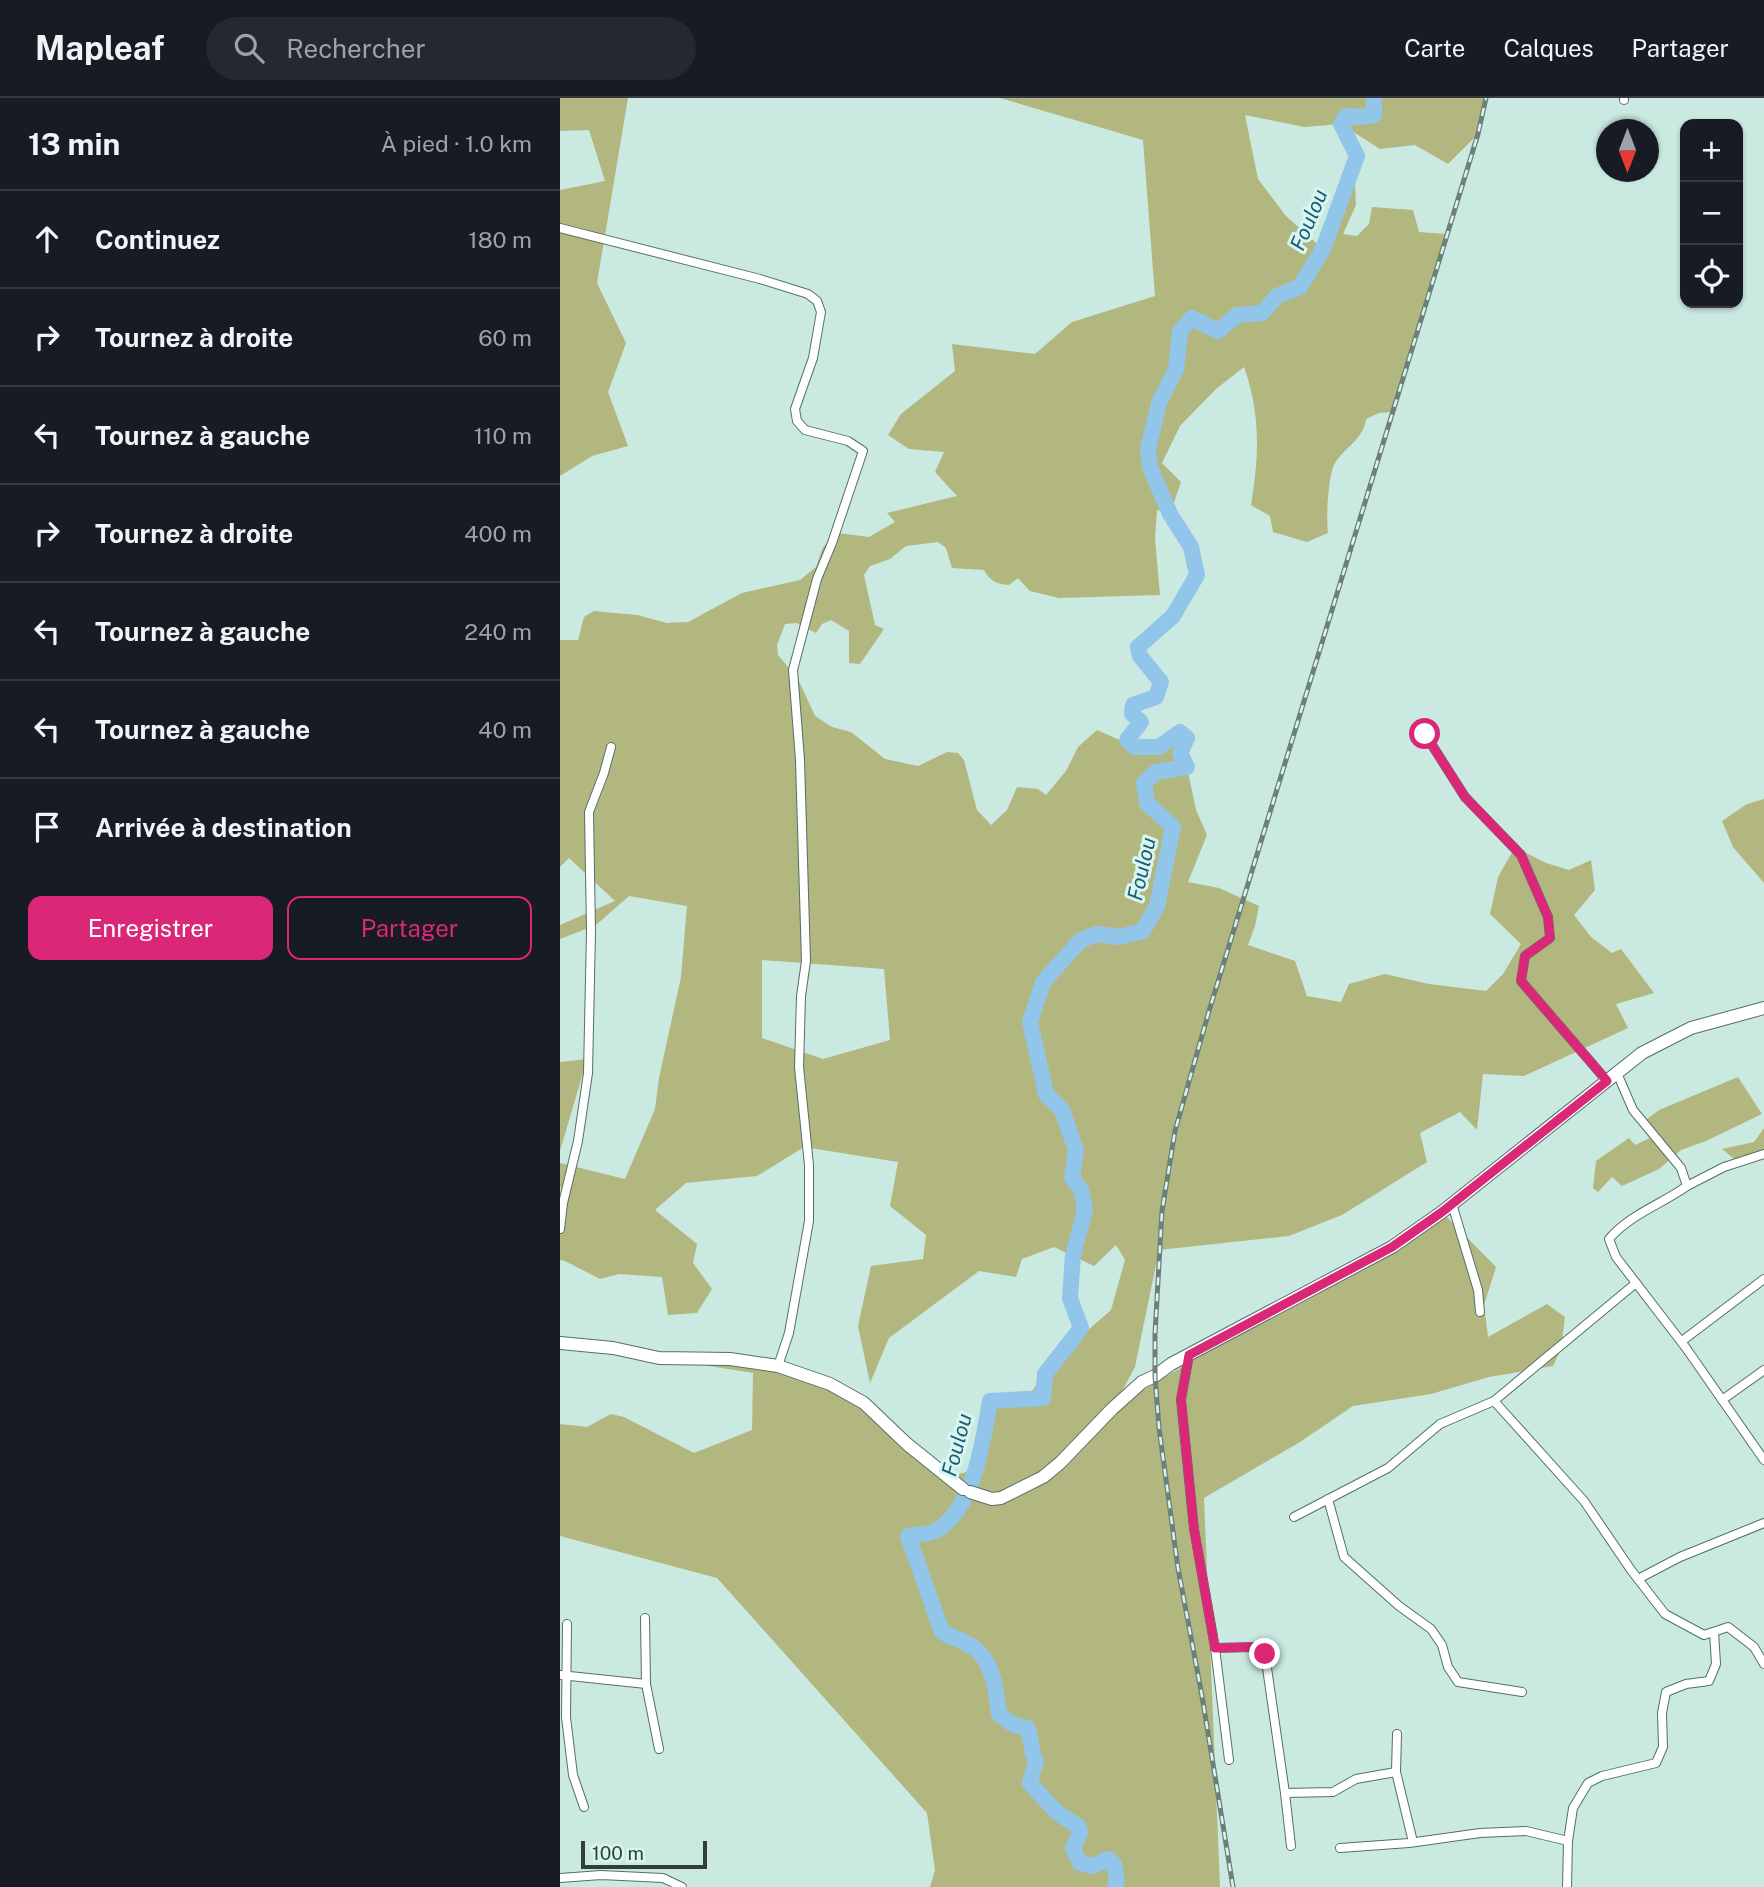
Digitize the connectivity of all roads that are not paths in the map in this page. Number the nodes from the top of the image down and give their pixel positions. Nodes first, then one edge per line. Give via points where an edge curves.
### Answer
1 (560, 228) edge
2 (1425, 734) dead end
3 (611, 747) dead end
4 (1764, 1008) edge
5 (1612, 1077) junction
6 (1764, 1154) edge
7 (1687, 1186) junction
8 (1452, 1204) junction
9 (560, 1229) edge
10 (1764, 1279) edge
11 (1636, 1283) junction
12 (1480, 1312) dead end
13 (1682, 1341) junction
14 (560, 1343) edge
15 (1189, 1355) junction
16 (778, 1366) junction
17 (1764, 1370) edge
18 (1722, 1400) junction
19 (1494, 1401) junction
20 (1764, 1460) edge
21 (1328, 1499) junction
22 (1294, 1517) dead end
23 (1764, 1522) edge
24 (1638, 1579) junction
25 (645, 1618) dead end
26 (567, 1624) dead end
27 (1714, 1632) junction
28 (1215, 1648) junction
29 (1764, 1664) edge
30 (563, 1675) edge
31 (646, 1684) junction
32 (1522, 1692) dead end
33 (1397, 1734) dead end
34 (659, 1749) dead end
35 (1229, 1760) dead end
36 (1395, 1772) junction
37 (1285, 1793) junction
38 (584, 1807) dead end
39 (1568, 1841) junction
40 (1413, 1842) junction
41 (1291, 1846) dead end
42 (1340, 1848) dead end
43 (560, 1878) edge
44 (682, 1887) edge
45 (1567, 1887) edge

1 - 16 street via 808,294 821,312 813,358 795,409 797,421 805,430 848,441 863,450 817,579 793,670 806,961 799,1067 809,1221 789,1333
2 - 5 street via 1465,797 1521,855 1548,917 1550,938 1525,956 1521,981
3 - 9 street via 589,811 589,1073
4 - 5 street via 1690,1028 1642,1053
5 - 7 street via 1681,1168
5 - 8 street
6 - 7 street
7 - 11 street via 1621,1225 1609,1239
8 - 12 street via 1478,1290
8 - 15 street via 1392,1247
10 - 13 street
11 - 13 street
11 - 19 street
13 - 18 street
14 - 16 street via 659,1357
15 - 16 street via 1142,1382 1043,1477 992,1499 967,1490 907,1444 864,1403 830,1384
15 - 28 street via 1181,1399 1194,1529
17 - 18 street
18 - 20 street
19 - 21 street via 1440,1424 1388,1468
19 - 24 street via 1584,1501
21 - 22 street
21 - 32 street via 1344,1557 1432,1629 1458,1682
23 - 24 street
24 - 27 street via 1665,1614 1703,1635
25 - 31 street
26 - 30 street
27 - 29 street via 1728,1627 1754,1647
27 - 39 street via 1716,1664 1710,1681 1665,1692 1663,1747 1657,1763 1588,1783 1573,1808
28 - 35 street
28 - 37 street via 1254,1647 1265,1654
30 - 31 street
30 - 38 street via 573,1775
31 - 34 street
33 - 36 street
36 - 37 street via 1356,1779 1333,1792
36 - 40 street
37 - 41 street
39 - 40 street via 1526,1831
39 - 45 street
40 - 42 street
43 - 44 street via 663,1878

